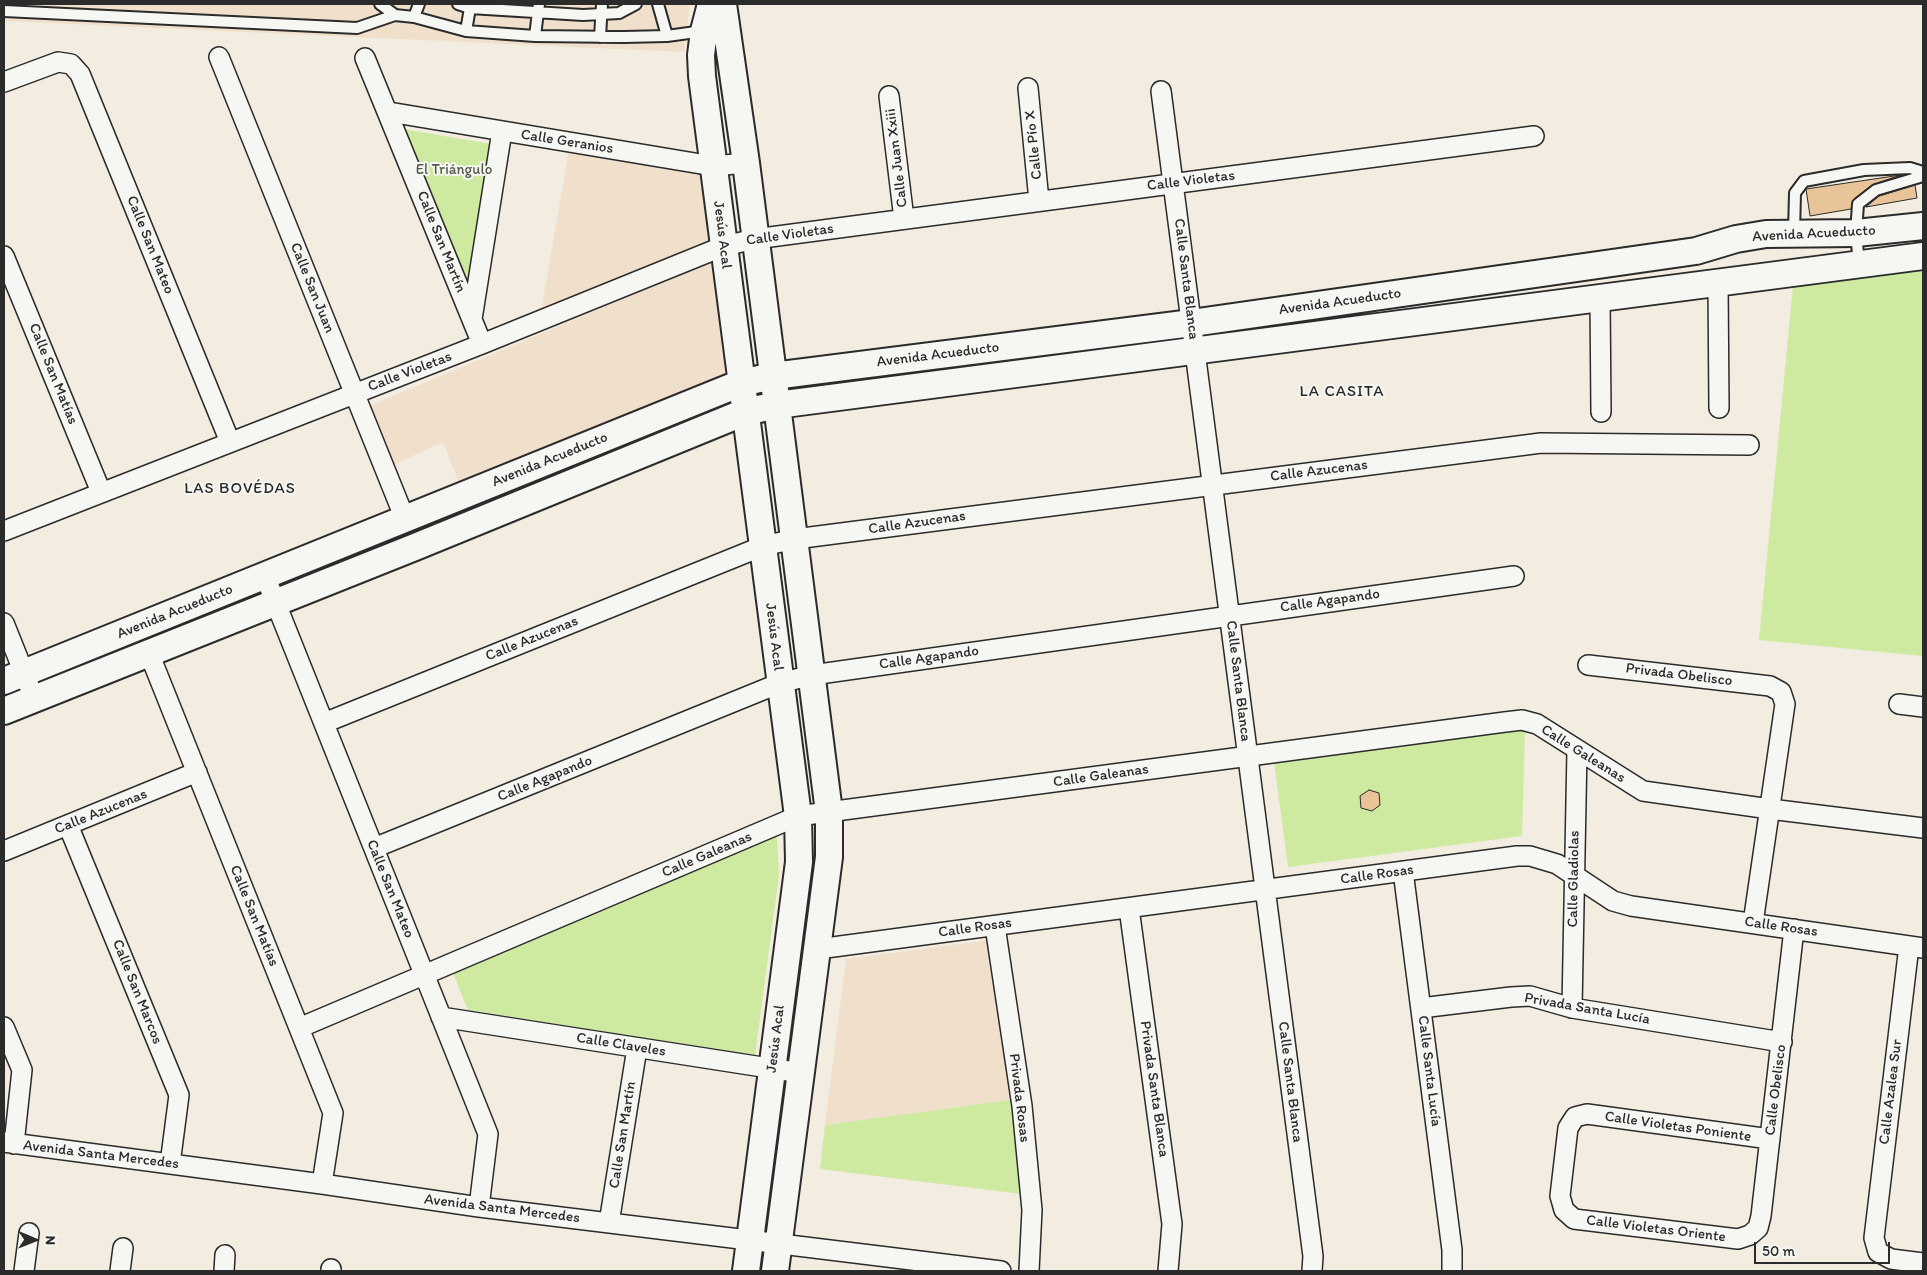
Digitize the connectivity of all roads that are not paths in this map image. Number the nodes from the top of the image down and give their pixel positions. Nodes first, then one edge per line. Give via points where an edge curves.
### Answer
1 (380, 4) edge
2 (419, 4) edge
3 (458, 4) edge
4 (636, 4) edge
5 (658, 4) edge
6 (712, 4) edge
7 (723, 4) edge
8 (470, 8) junction
9 (539, 8) edge
10 (601, 9) edge
11 (4, 12) edge
12 (395, 15) junction
13 (414, 17) junction
14 (466, 31) junction
15 (704, 31) junction
16 (535, 36) junction
17 (667, 36) junction
18 (600, 37) junction
19 (218, 57) dead end
20 (365, 58) dead end
21 (4, 82) edge
22 (1028, 88) dead end
23 (1161, 91) dead end
24 (889, 96) dead end
25 (389, 112) junction
26 (502, 131) junction
27 (1534, 136) dead end
28 (746, 163) junction
29 (713, 166) junction
30 (1923, 172) edge
31 (1923, 176) edge
32 (1174, 184) junction
33 (1039, 201) junction
34 (904, 219) junction
35 (1923, 226) edge
36 (1794, 233) junction
37 (1856, 233) junction
38 (756, 239) junction
39 (724, 246) junction
40 (4, 256) edge
41 (1923, 256) edge
42 (1859, 264) junction
43 (1718, 283) junction
44 (1600, 298) junction
45 (472, 319) junction
46 (1192, 323) junction
47 (482, 344) junction
48 (1195, 351) junction
49 (773, 376) junction
50 (742, 383) junction
51 (354, 394) junction
52 (777, 405) junction
53 (1719, 408) dead end
54 (745, 412) junction
55 (1601, 412) dead end
56 (230, 442) junction
57 (1749, 445) dead end
58 (1213, 484) junction
59 (101, 492) junction
60 (405, 519) junction
61 (4, 531) edge
62 (795, 539) junction
63 (763, 546) junction
64 (265, 576) junction
65 (1514, 576) dead end
66 (276, 602) junction
67 (1230, 615) junction
68 (4, 623) edge
69 (149, 653) junction
70 (1588, 665) dead end
71 (812, 675) junction
72 (14, 677) edge
73 (780, 683) junction
74 (34, 698) junction
75 (1899, 704) dead end
76 (1923, 707) edge
77 (4, 710) edge
78 (324, 723) junction
79 (1577, 750) junction
80 (1248, 756) junction
81 (197, 772) junction
82 (1770, 809) junction
83 (829, 812) junction
84 (798, 816) junction
85 (68, 825) junction
86 (1923, 828) edge
87 (374, 848) junction
88 (4, 851) edge
89 (1403, 871) junction
90 (1574, 876) junction
91 (1266, 890) junction
92 (1128, 908) junction
93 (1753, 923) junction
94 (995, 926) junction
95 (1794, 930) junction
96 (1916, 947) edge
97 (818, 949) junction
98 (424, 974) junction
99 (1421, 1008) junction
100 (1572, 1008) junction
101 (441, 1017) junction
102 (4, 1027) edge
103 (299, 1028) junction
104 (1782, 1042) junction
105 (638, 1048) junction
106 (772, 1069) junction
107 (801, 1073) junction
108 (1770, 1139) junction
109 (9, 1143) edge
110 (170, 1164) junction
111 (322, 1184) junction
112 (479, 1207) junction
113 (1574, 1219) joint
114 (609, 1223) junction
115 (29, 1233) dead end
116 (1738, 1239) joint
117 (750, 1240) junction
118 (778, 1244) junction
119 (123, 1248) dead end
120 (1923, 1263) edge
121 (24, 1271) edge
122 (120, 1271) edge
123 (746, 1271) edge
124 (774, 1271) edge
125 (1001, 1271) edge
126 (1029, 1271) edge
127 (1168, 1271) edge
128 (1312, 1271) edge
129 (1452, 1271) edge

1 - 12 lane
2 - 13 lane
3 - 8 lane
4 - 10 lane via 619,13
5 - 17 lane
6 - 15 street, Jesús Acal
7 - 28 street, Jesús Acal
8 - 9 lane
8 - 14 lane
9 - 10 lane
9 - 16 lane
10 - 18 lane
11 - 12 lane via 357,28
12 - 13 lane
13 - 14 lane
14 - 16 lane
15 - 17 lane
15 - 29 street, Jesús Acal via 701,62
16 - 18 lane
17 - 18 lane
19 - 51 street, Calle San Juan
20 - 25 street, Calle San Martín
21 - 56 street, Calle San Mateo via 58,62 71,64 80,74
22 - 33 street, Calle Pío X
23 - 32 street, Calle Santa Blanca
24 - 34 street, Calle Juan Xxiii
25 - 26 street, Calle Geranios
25 - 45 street, Calle San Martín
26 - 29 street, Calle Geranios
26 - 45 street
27 - 32 street, Calle Violetas
28 - 29 street, Calle Geranios
28 - 38 street, Jesús Acal
29 - 39 street, Jesús Acal
30 - 36 lane via 1910,168 1864,170 1804,181 1795,193
31 - 37 lane via 1876,190 1858,204
32 - 33 street, Calle Violetas
32 - 46 street, Calle Santa Blanca
33 - 34 street, Calle Violetas
34 - 38 street, Calle Violetas
35 - 37 street, Avenida Acueducto
36 - 37 street, Avenida Acueducto
36 - 46 street, Avenida Acueducto via 1736,239 1696,251
37 - 42 lane
38 - 39 street, Calle Violetas
38 - 49 street, Jesús Acal
39 - 47 street, Calle Violetas
39 - 50 street, Jesús Acal
40 - 59 street, Calle San Matías
41 - 42 street, Avenida Acueducto
42 - 43 street, Avenida Acueducto
43 - 44 street, Avenida Acueducto
43 - 53 street
44 - 48 street, Avenida Acueducto
44 - 55 street
45 - 47 street, Calle San Martín
46 - 48 street, Calle Santa Blanca
46 - 49 street, Avenida Acueducto
47 - 51 street, Calle Violetas
48 - 52 street, Avenida Acueducto
48 - 58 street, Calle Santa Blanca
49 - 50 street, Avenida Acueducto
49 - 52 street, Jesús Acal
50 - 54 street, Jesús Acal
50 - 60 street, Avenida Acueducto
51 - 56 street, Calle Violetas
51 - 60 street, Calle San Juan
52 - 54 street, Avenida Acueducto
52 - 62 street, Jesús Acal
54 - 63 street, Jesús Acal
54 - 66 street, Avenida Acueducto
56 - 59 street, Calle Violetas
57 - 58 street, Calle Azucenas via 1541,443
58 - 62 street, Calle Azucenas
58 - 67 street, Calle Santa Blanca
59 - 61 street, Calle Violetas
60 - 64 street, Avenida Acueducto
62 - 63 street, Calle Azucenas
62 - 71 street, Jesús Acal
63 - 73 street, Jesús Acal
63 - 78 street, Calle Azucenas
64 - 66 street, Calle San Mateo
64 - 72 street, Avenida Acueducto
65 - 67 street, Calle Agapando
66 - 69 street, Avenida Acueducto
66 - 78 street, Calle San Mateo
67 - 71 street, Calle Agapando
67 - 80 street, Calle Santa Blanca
68 - 72 street
69 - 74 street, Avenida Acueducto
69 - 81 street, Calle San Matías
70 - 82 street, Privada Obelisco via 1770,686 1781,692 1785,704
71 - 73 street, Calle Agapando
71 - 83 street, Jesús Acal
72 - 74 street
73 - 84 street, Jesús Acal
73 - 87 street, Calle Agapando
74 - 77 street, Avenida Acueducto
75 - 76 street
78 - 87 street, Calle San Mateo
79 - 80 street, Calle Galeanas via 1537,724 1522,720
79 - 82 street, Calle Galeanas via 1643,791
79 - 90 street, Calle Gladiolas
80 - 83 street, Calle Galeanas
80 - 91 street, Calle Santa Blanca
81 - 85 street, Calle Azucenas
81 - 103 street, Calle San Matías
82 - 86 street, Calle Galeanas
82 - 93 street
83 - 84 street, Calle Galeanas
83 - 97 street, Jesús Acal via 829,857
84 - 98 street, Calle Galeanas
84 - 106 street, Jesús Acal via 799,862
85 - 88 street, Calle Azucenas
85 - 110 street, Calle San Marcos via 179,1095
87 - 98 street, Calle San Mateo
89 - 90 street, Calle Rosas via 1530,856 1557,864
89 - 91 street, Calle Rosas
89 - 99 street, Calle Santa Lucía
90 - 93 street, Calle Rosas via 1613,901 1631,906
90 - 100 street, Calle Gladiolas
91 - 92 street, Calle Rosas
91 - 128 street, Calle Santa Blanca via 1313,1256
92 - 94 street, Calle Rosas
92 - 127 street, Privada Santa Blanca via 1172,1224
93 - 95 street, Calle Rosas
94 - 97 street, Calle Rosas
94 - 126 street, Privada Rosas via 1022,1106 1032,1210
95 - 96 street, Calle Rosas
95 - 104 street, Calle Obelisco
96 - 120 street, Calle Azalea Sur via 1874,1238 1878,1252 1891,1260
97 - 107 street, Jesús Acal
98 - 101 street, Calle San Mateo
98 - 103 street, Calle Galeanas
99 - 100 street, Privada Santa Lucía via 1530,996
99 - 129 street, Calle Santa Lucía
100 - 104 street, Privada Santa Lucía
101 - 105 street, Calle Claveles
101 - 112 street, Calle San Mateo via 488,1134
102 - 109 street via 22,1070
103 - 111 street, Calle San Matías via 333,1114
104 - 108 street, Calle Obelisco
105 - 106 street, Calle Claveles
105 - 114 street, Calle San Martín
106 - 107 street, Calle Claveles
106 - 117 street, Jesús Acal
107 - 118 street, Jesús Acal
108 - 113 street, Calle Violetas Poniente via 1587,1114 1575,1117 1568,1128 1560,1196 1564,1210
108 - 116 street, Calle Obelisco via 1758,1228
109 - 110 street, Avenida Santa Mercedes
110 - 111 street, Avenida Santa Mercedes
111 - 112 street, Avenida Santa Mercedes
112 - 114 street, Avenida Santa Mercedes
113 - 116 street, Calle Violetas Oriente
114 - 117 street, Avenida Santa Mercedes
115 - 121 street
117 - 118 street, Avenida Santa Mercedes
117 - 123 street, Jesús Acal
118 - 124 street, Jesús Acal
118 - 125 street, Avenida Santa Mercedes
119 - 122 street

